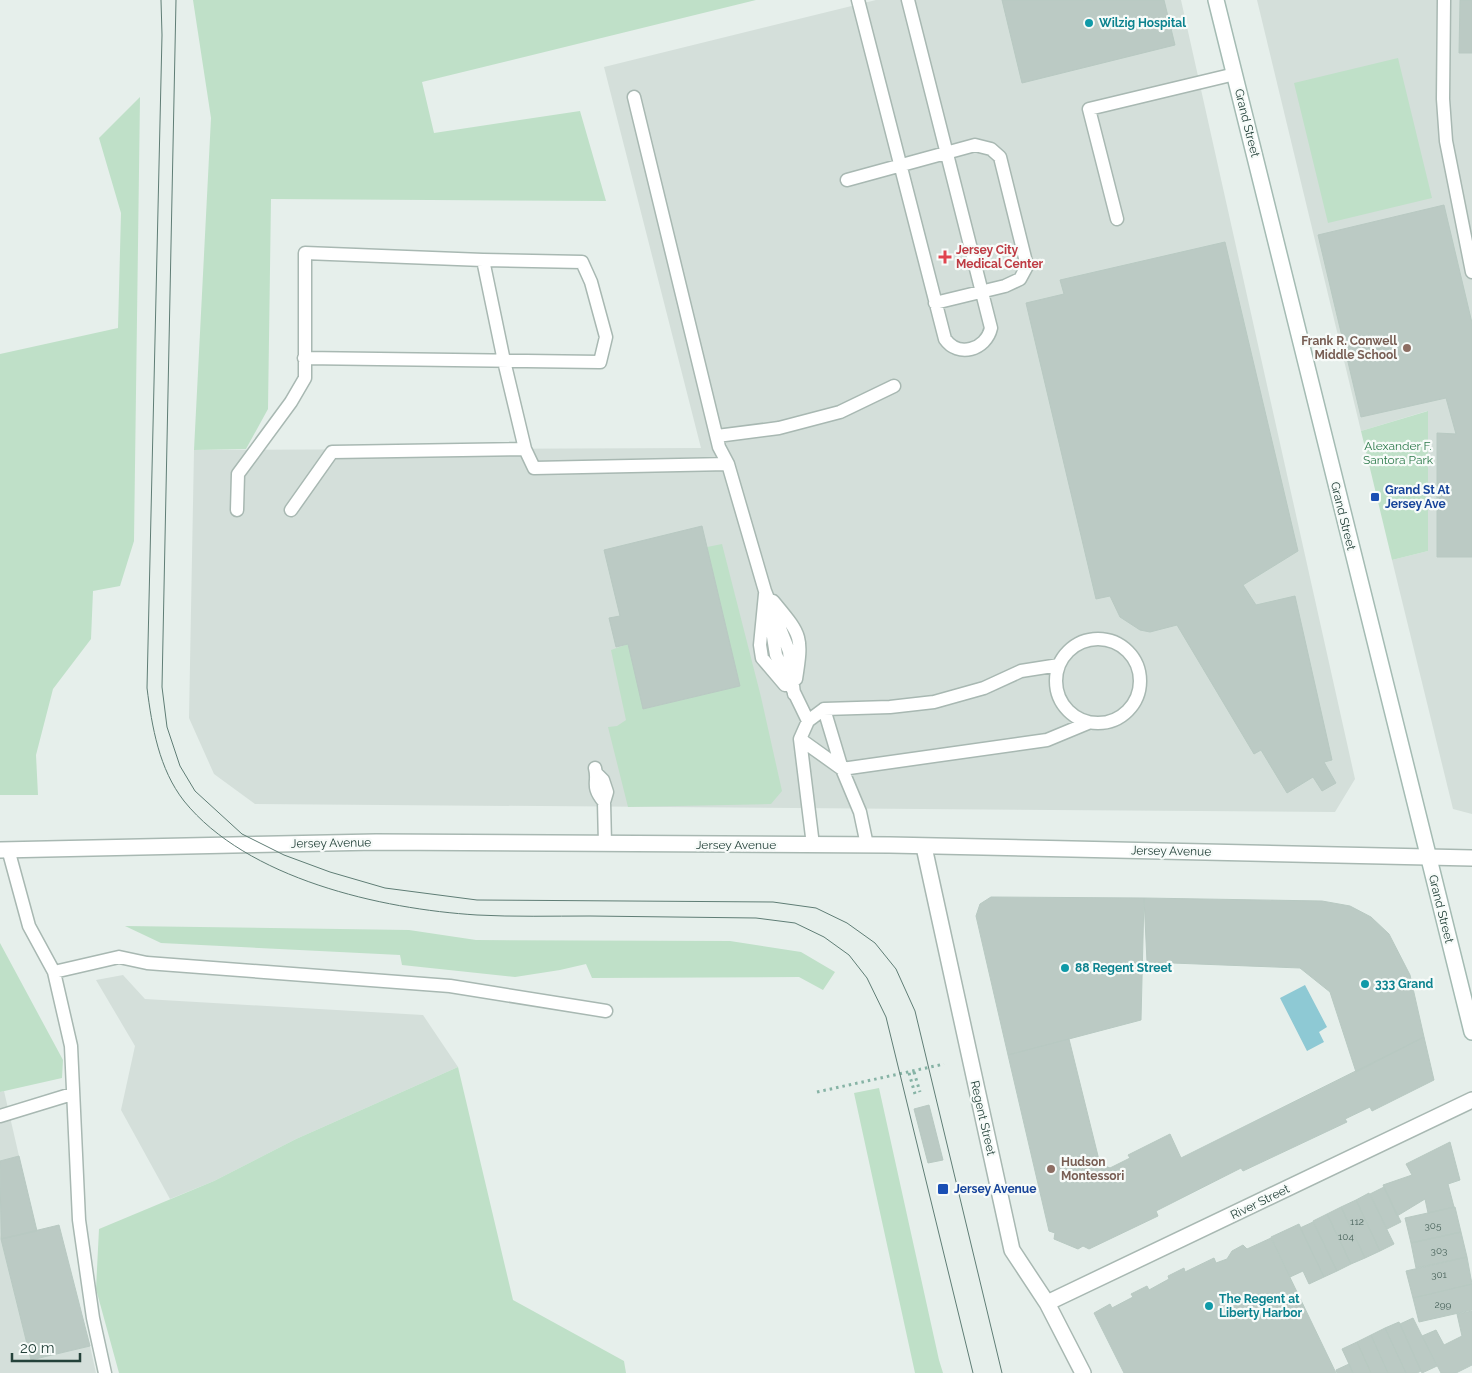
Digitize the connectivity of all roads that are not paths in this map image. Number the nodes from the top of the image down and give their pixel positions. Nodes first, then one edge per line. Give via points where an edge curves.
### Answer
1 (858, 0) edge
2 (908, 0) edge
3 (1216, 0) edge
4 (1444, 0) edge
5 (1235, 74) junction
6 (634, 97) dead end
7 (945, 152) junction
8 (900, 165) junction
9 (847, 180) dead end
10 (1117, 218) dead end
11 (483, 260) junction
12 (1472, 272) edge
13 (982, 291) junction
14 (935, 303) junction
15 (304, 358) junction
16 (504, 361) junction
17 (894, 386) dead end
18 (717, 436) junction
19 (525, 448) junction
20 (728, 464) junction
21 (237, 510) dead end
22 (291, 510) dead end
23 (765, 591) junction
24 (1059, 665) junction
25 (794, 694) junction
26 (824, 709) junction
27 (808, 721) junction
28 (1088, 723) junction
29 (800, 739) junction
30 (595, 769) dead end
31 (842, 769) junction
32 (605, 844) junction
33 (813, 845) junction
34 (867, 845) junction
35 (924, 846) junction
36 (4, 850) edge
37 (1428, 856) junction
38 (1472, 858) edge
39 (54, 972) junction
40 (606, 1011) dead end
41 (1472, 1032) edge
42 (72, 1094) junction
43 (1472, 1100) edge
44 (0, 1116) edge
45 (1047, 1303) junction
46 (105, 1373) edge
47 (1083, 1373) edge

1 - 8 lane
2 - 7 lane
3 - 5 street, Grand Street
4 - 12 lane via 1446,140
5 - 10 lane via 1089,109
5 - 37 street, Grand Street
6 - 18 lane
7 - 8 lane
7 - 13 lane
7 - 13 lane via 975,145 991,149 1000,157 1009,190 1026,266 1020,279
8 - 9 lane
8 - 14 lane
11 - 15 lane via 305,253
11 - 16 lane
11 - 16 lane via 582,262 606,337 600,362
13 - 14 lane
13 - 14 lane via 991,328 989,338 983,344 968,349 951,348 945,339
15 - 16 lane
15 - 21 lane via 305,378 238,474
16 - 19 lane
17 - 18 lane via 840,412 780,428
18 - 20 lane
19 - 20 lane via 534,468
19 - 22 lane via 332,452
20 - 23 lane
23 - 25 lane via 796,629 801,648
23 - 25 lane via 760,645 762,658
24 - 26 lane via 1021,671 984,688 934,702
24 - 28 lane via 1056,683 1060,700 1067,711
24 - 28 lane via 1075,646 1101,639 1121,646 1135,661 1140,674 1140,688 1135,702 1115,720 1102,724
25 - 27 lane
26 - 27 lane
26 - 31 lane
27 - 29 lane
28 - 31 lane via 1047,740
29 - 31 lane
29 - 33 lane
30 - 32 lane via 607,792 604,802
31 - 34 lane via 860,812
32 - 33 street, Jersey Avenue
32 - 36 street, Jersey Avenue via 376,842
33 - 34 street, Jersey Avenue
34 - 35 street, Jersey Avenue
35 - 37 street, Jersey Avenue
35 - 45 street, Regent Street via 1012,1250
36 - 39 lane via 29,926
37 - 38 street, Jersey Avenue
37 - 41 street, Grand Street
39 - 40 lane via 119,957 147,963 450,986
39 - 42 lane via 71,1046
42 - 44 lane
42 - 46 lane via 79,1220 93,1318
43 - 45 street, River Street
45 - 47 street, Regent Street

